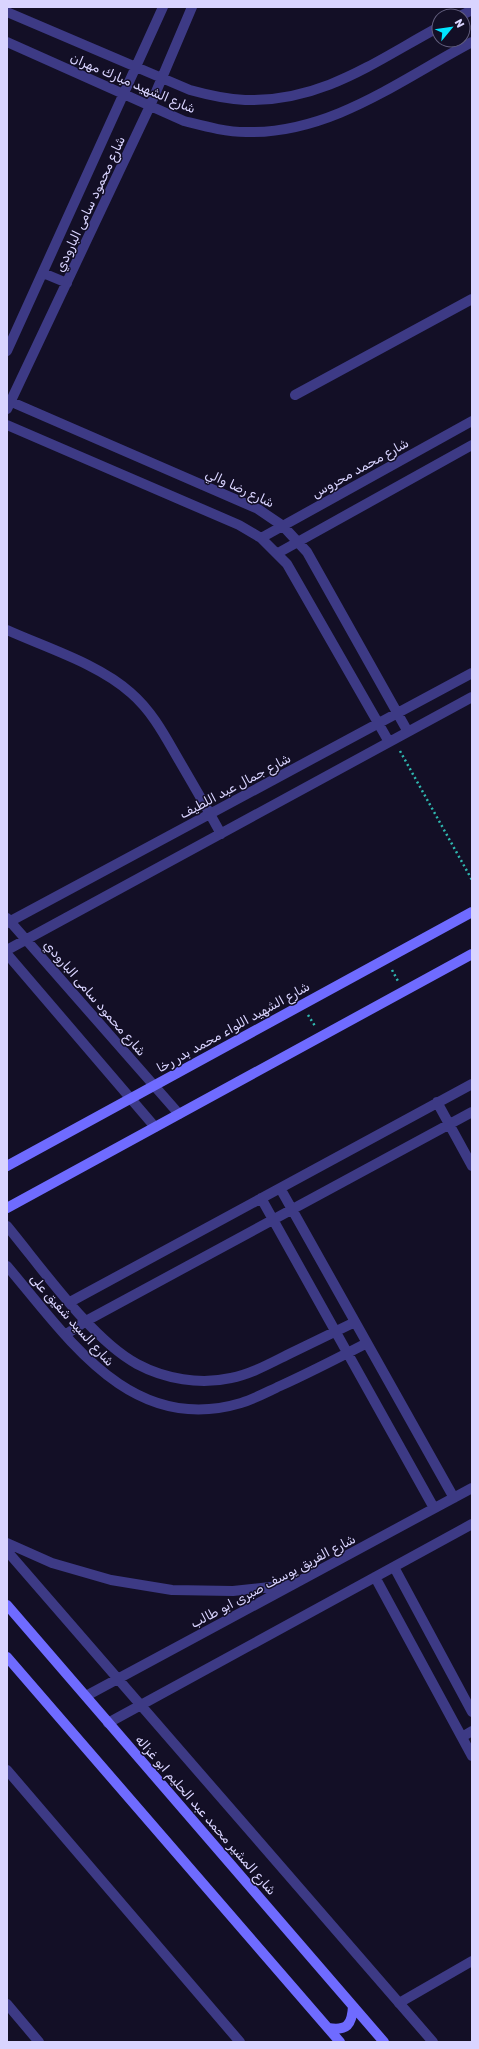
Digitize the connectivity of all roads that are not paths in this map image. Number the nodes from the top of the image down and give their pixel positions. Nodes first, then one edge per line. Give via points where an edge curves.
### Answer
1 (163, 7) edge
2 (192, 7) edge
3 (7, 12) edge
4 (431, 31) edge
5 (7, 42) edge
6 (472, 42) edge
7 (137, 68) junction
8 (162, 79) junction
9 (125, 95) junction
10 (150, 106) junction
11 (43, 273) junction
12 (67, 283) junction
13 (472, 299) edge
14 (7, 351) edge
15 (295, 395) dead end
16 (8, 404) edge
17 (472, 421) edge
18 (7, 424) edge
19 (472, 445) edge
20 (284, 526) junction
21 (261, 538) junction
22 (299, 542) junction
23 (278, 553) junction
24 (7, 630) edge
25 (472, 673) edge
26 (472, 697) edge
27 (398, 713) junction
28 (378, 723) junction
29 (408, 732) junction
30 (391, 741) junction
31 (210, 814) junction
32 (221, 834) junction
33 (472, 912) edge
34 (8, 921) edge
35 (27, 940) junction
36 (7, 950) edge
37 (7, 954) edge
38 (472, 954) edge
39 (472, 1084) edge
40 (154, 1085) junction
41 (130, 1098) junction
42 (437, 1102) junction
43 (472, 1112) edge
44 (179, 1114) junction
45 (449, 1124) junction
46 (155, 1128) junction
47 (7, 1166) edge
48 (472, 1166) edge
49 (280, 1188) junction
50 (261, 1198) junction
51 (7, 1208) edge
52 (292, 1210) junction
53 (273, 1220) junction
54 (7, 1226) edge
55 (7, 1266) edge
56 (70, 1302) junction
57 (86, 1321) junction
58 (355, 1322) junction
59 (336, 1332) junction
60 (65, 1335) junction
61 (367, 1343) junction
62 (348, 1353) junction
63 (472, 1488) edge
64 (454, 1498) junction
65 (434, 1508) junction
66 (472, 1524) edge
67 (7, 1543) edge
68 (7, 1551) edge
69 (394, 1567) junction
70 (375, 1577) junction
71 (294, 1584) junction
72 (7, 1605) edge
73 (7, 1657) edge
74 (118, 1680) junction
75 (86, 1696) junction
76 (140, 1705) junction
77 (472, 1712) edge
78 (108, 1722) junction
79 (472, 1731) edge
80 (462, 1737) junction
81 (472, 1756) edge
82 (7, 1770) edge
83 (472, 1961) edge
84 (399, 2003) junction
85 (7, 2004) edge
86 (353, 2006) junction
87 (328, 2028) junction
88 (39, 2042) edge
89 (240, 2042) edge
90 (340, 2042) edge
91 (384, 2042) edge
92 (433, 2042) edge

1 - 7 street, شارع محمود سامى البارودي
2 - 8 street, شارع محمود سامى البارودي
3 - 7 street, شارع الشهيد مبارك مهران
4 - 8 street, شارع الشهيد مبارك مهران via 348,78 297,96 270,100 230,98 190,90
5 - 9 street, شارع الشهيد مبارك مهران
6 - 10 street, شارع الشهيد مبارك مهران via 339,115 309,125 278,131 214,129 184,121
7 - 8 street, شارع الشهيد مبارك مهران
7 - 9 street, شارع محمود سامى البارودي
8 - 10 street, شارع محمود سامى البارودي
9 - 10 street, شارع الشهيد مبارك مهران
9 - 11 street, شارع محمود سامى البارودي
10 - 12 street, شارع محمود سامى البارودي
11 - 12 street
11 - 14 street, شارع محمود سامى البارودي
12 - 16 street, شارع محمود سامى البارودي
13 - 15 street
16 - 20 street, شارع رضا والي via 258,508
17 - 20 street, شارع محمد محروس
18 - 21 street via 239,525
19 - 22 street
20 - 21 street, شارع محمد محروس
20 - 22 street, شارع رضا والي
21 - 23 street
22 - 23 street
22 - 27 street, شارع رضا والي
23 - 28 street via 294,575
24 - 31 street via 88,666 131,693 164,733
25 - 27 street, شارع جمال عبد اللطيف
26 - 29 street
27 - 28 street, شارع جمال عبد اللطيف
27 - 29 street, شارع رضا والي
28 - 30 street
28 - 31 street, شارع جمال عبد اللطيف
29 - 30 street
30 - 32 street
31 - 32 street
31 - 34 street, شارع جمال عبد اللطيف
32 - 35 street
33 - 40 street, شارع الشهيد اللواء محمد بدر رخا
34 - 35 street, شارع محمود سامى البارودي
35 - 36 street
35 - 40 street, شارع محمود سامى البارودي
37 - 41 street
38 - 44 street
39 - 42 street
40 - 41 street, شارع الشهيد اللواء محمد بدر رخا
40 - 44 street, شارع محمود سامى البارودي
41 - 46 street
41 - 47 street, شارع الشهيد اللواء محمد بدر رخا
42 - 45 street
42 - 49 street
43 - 45 street
44 - 46 street
45 - 48 street
45 - 52 street
46 - 51 street
49 - 50 street
49 - 52 street
50 - 53 street
50 - 56 street
52 - 53 street
52 - 58 street
53 - 57 street
53 - 59 street
54 - 56 street, شارع السيد شفيق على
55 - 60 street, شارع السيد شفيق على
56 - 57 street, شارع السيد شفيق على
57 - 59 street, شارع السيد شفيق على via 136,1364 176,1378 203,1381 231,1378 258,1369
57 - 60 street
58 - 59 street, شارع السيد شفيق على
58 - 61 street
59 - 62 street
60 - 62 street, شارع السيد شفيق على via 105,1376 125,1390 170,1407 194,1410 242,1403
61 - 62 street, شارع السيد شفيق على
61 - 64 street
62 - 65 street
63 - 64 street, شارع الفريق يوسف صبرى ابو طالب
64 - 65 street, شارع الفريق يوسف صبرى ابو طالب
65 - 71 street, شارع الفريق يوسف صبرى ابو طالب
66 - 69 street
67 - 71 street via 52,1563 111,1580 172,1590 233,1591
68 - 74 street
69 - 70 street
69 - 77 street
70 - 76 street
70 - 80 street
71 - 74 street, شارع الفريق يوسف صبرى ابو طالب
72 - 75 street, شارع المشير محمد عبد الحليم ابو غزاله
73 - 87 street
74 - 75 street, شارع الفريق يوسف صبرى ابو طالب
74 - 76 street
75 - 78 street, شارع المشير محمد عبد الحليم ابو غزاله
76 - 78 street
76 - 84 street
78 - 86 street, شارع المشير محمد عبد الحليم ابو غزاله
79 - 80 street
80 - 81 street
82 - 89 street
83 - 84 street
84 - 92 street
85 - 88 street
86 - 87 street via 353,2017 347,2026 338,2029
86 - 91 street, شارع المشير محمد عبد الحليم ابو غزاله
87 - 90 street

